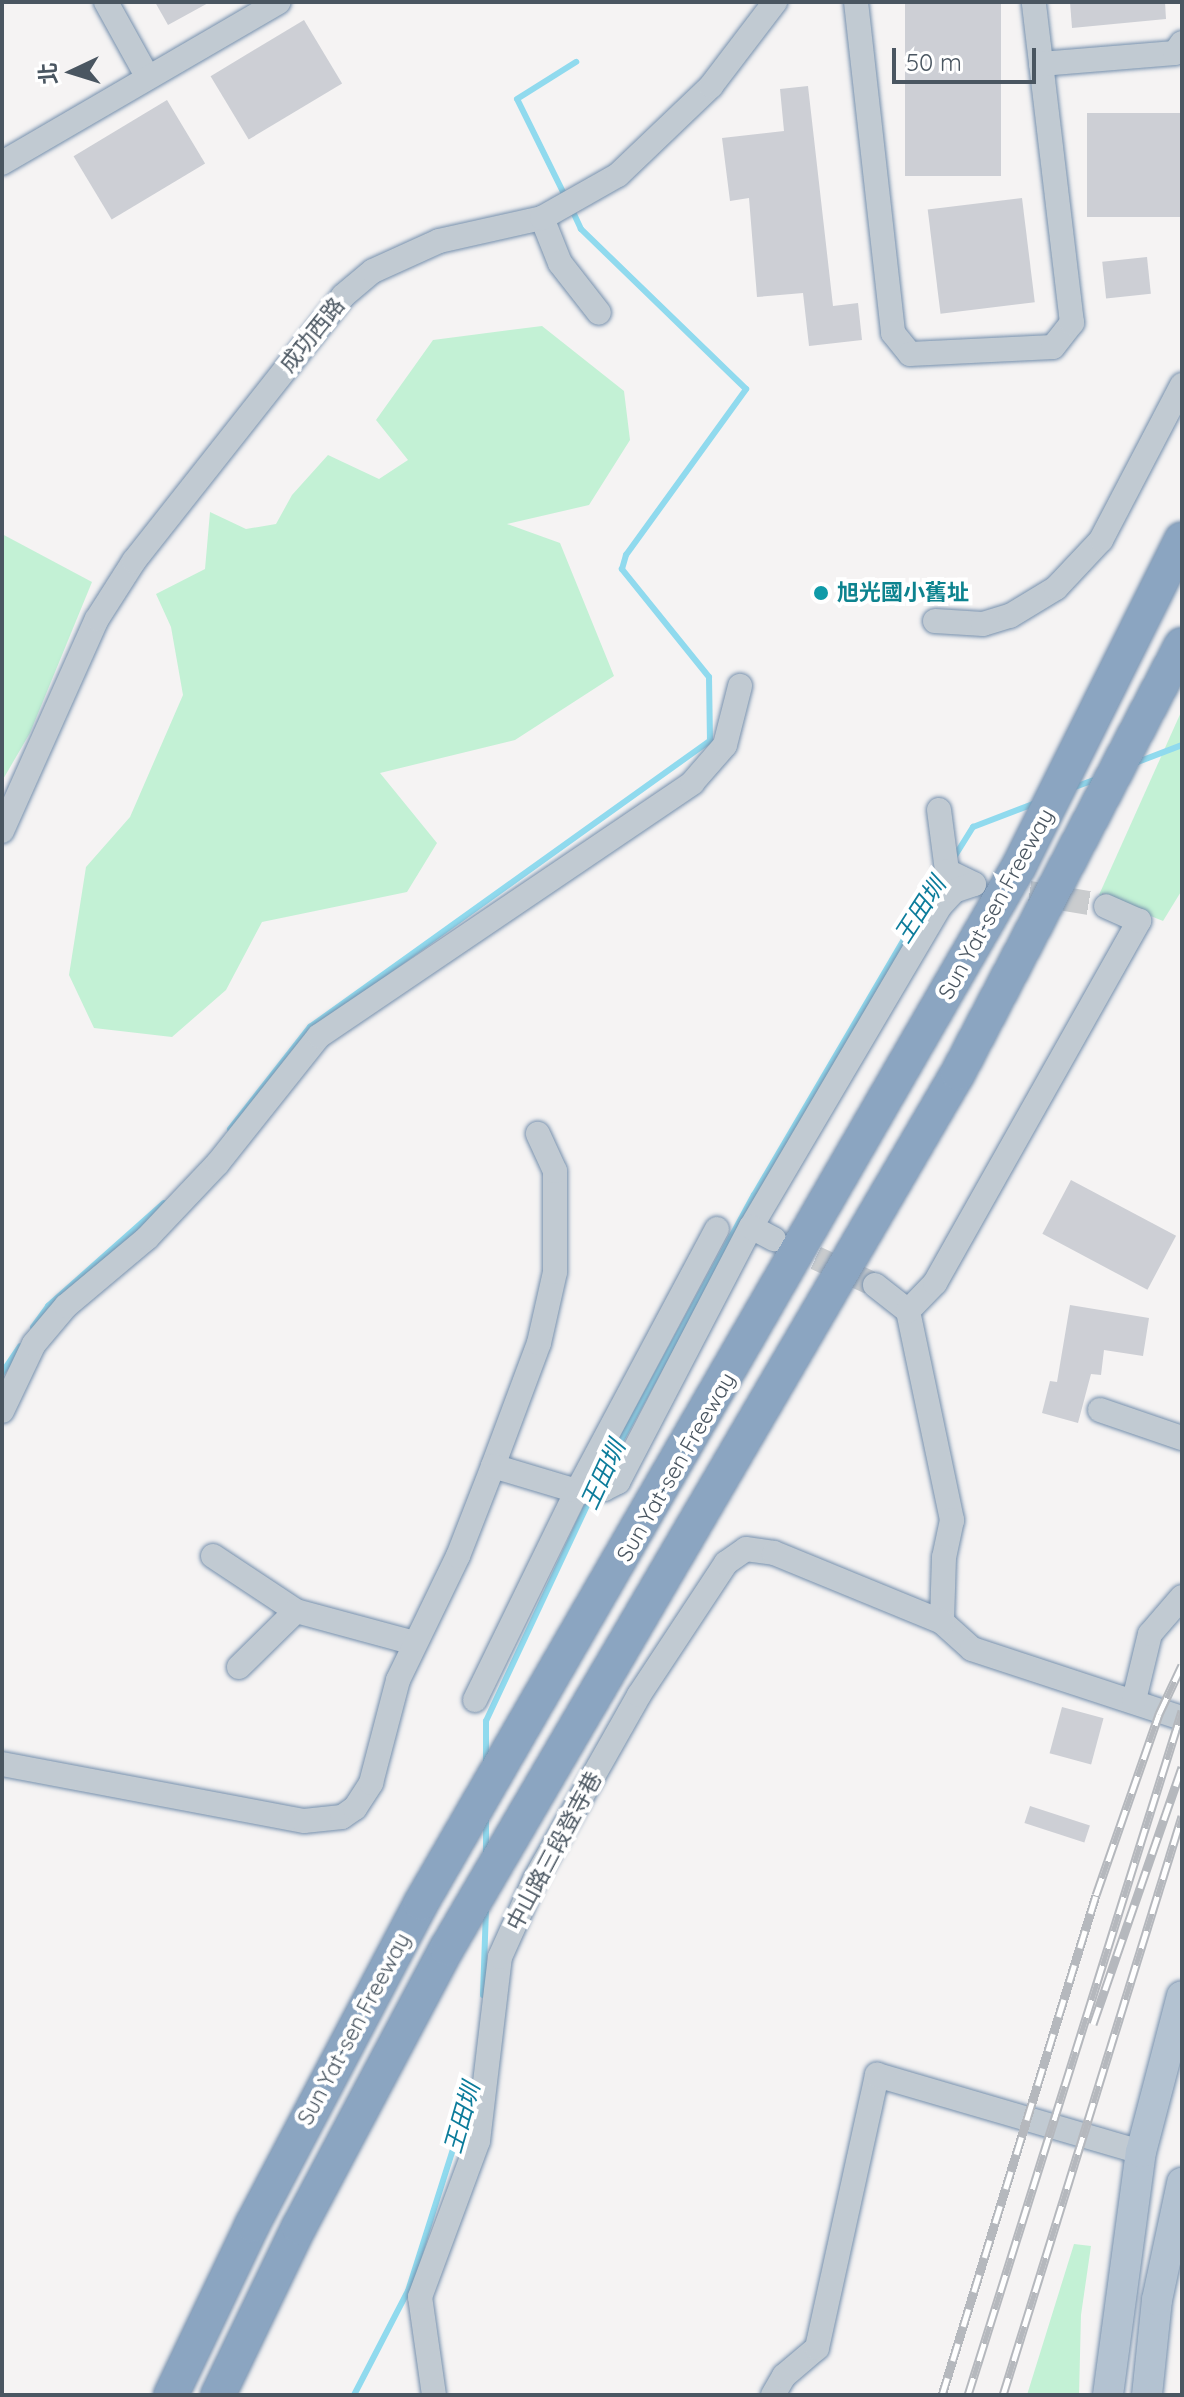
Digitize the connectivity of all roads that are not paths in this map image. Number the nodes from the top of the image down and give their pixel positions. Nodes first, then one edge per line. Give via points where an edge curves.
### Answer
1 (106, 2) edge
2 (775, 2) edge
3 (1034, 2) edge
4 (271, 4) edge
5 (865, 4) edge
6 (1182, 43) edge
7 (1041, 64) junction
8 (147, 76) junction
9 (2, 163) edge
10 (542, 218) junction
11 (599, 313) dead end
12 (1182, 385) edge
13 (1182, 539) edge
14 (935, 621) dead end
15 (1182, 645) edge
16 (740, 686) dead end
17 (939, 810) dead end
18 (2, 831) edge
19 (1106, 906) tunnel mouth
20 (538, 1134) dead end
21 (751, 1227) junction
22 (717, 1229) dead end
23 (774, 1239) tunnel mouth
24 (875, 1285) tunnel mouth
25 (908, 1311) junction
26 (1100, 1410) dead end
27 (2, 1411) edge
28 (1182, 1438) edge
29 (493, 1466) junction
30 (577, 1491) junction
31 (213, 1556) dead end
32 (1182, 1597) edge
33 (296, 1611) junction
34 (942, 1622) junction
35 (415, 1643) junction
36 (239, 1667) dead end
37 (475, 1700) dead end
38 (1134, 1700) junction
39 (1182, 1718) edge
40 (2, 1764) edge
41 (1182, 1996) edge
42 (1141, 2152) junction
43 (1180, 2198) edge
44 (171, 2395) edge
45 (218, 2395) edge
46 (434, 2395) edge
47 (773, 2395) edge
48 (1108, 2395) edge
49 (1147, 2395) edge

1 - 8 street
2 - 10 street, 成功西路 via 711,86 618,175
3 - 7 street
4 - 8 street
5 - 7 street via 893,333 910,354 1053,347 1072,323
6 - 7 street via 1175,53
8 - 9 street
10 - 11 street via 560,263
10 - 18 street, 成功西路 via 439,241 373,271 343,296 126,573 97,619
12 - 14 street via 1101,540 1056,588 1010,616 983,624
13 - 44 highway, Sun Yat-sen Freeway via 1019,866 635,1540 421,1903 252,2225
15 - 45 highway, Sun Yat-sen Freeway via 958,1073 447,1948 299,2227
16 - 27 street via 725,745 692,783 319,1036 218,1163 147,1238 66,1306 34,1344
17 - 21 street via 947,871 974,884 954,891 941,905
19 - 25 street via 1139,921 935,1283
20 - 29 street via 555,1171 555,1272 539,1343
21 - 23 street
21 - 30 street via 618,1482
22 - 30 street
24 - 25 street
25 - 34 street via 952,1520 944,1557
26 - 28 street
29 - 30 street
29 - 35 street via 458,1556
30 - 37 street
31 - 33 street
32 - 38 street via 1150,1634
33 - 35 street
33 - 36 street
34 - 38 street, 中山路三段登寺巷 via 972,1649
34 - 46 street, 中山路三段登寺巷 via 774,1553 746,1549 726,1563 648,1682 535,1879 500,1957 478,2141 420,2297
35 - 40 street via 398,1680 371,1783 355,1808 342,1817 304,1821
38 - 39 street, 中山路三段登寺巷
41 - 42 main road
42 - 47 street via 877,2075 817,2348 784,2376
42 - 48 main road
43 - 49 main road via 1157,2300

